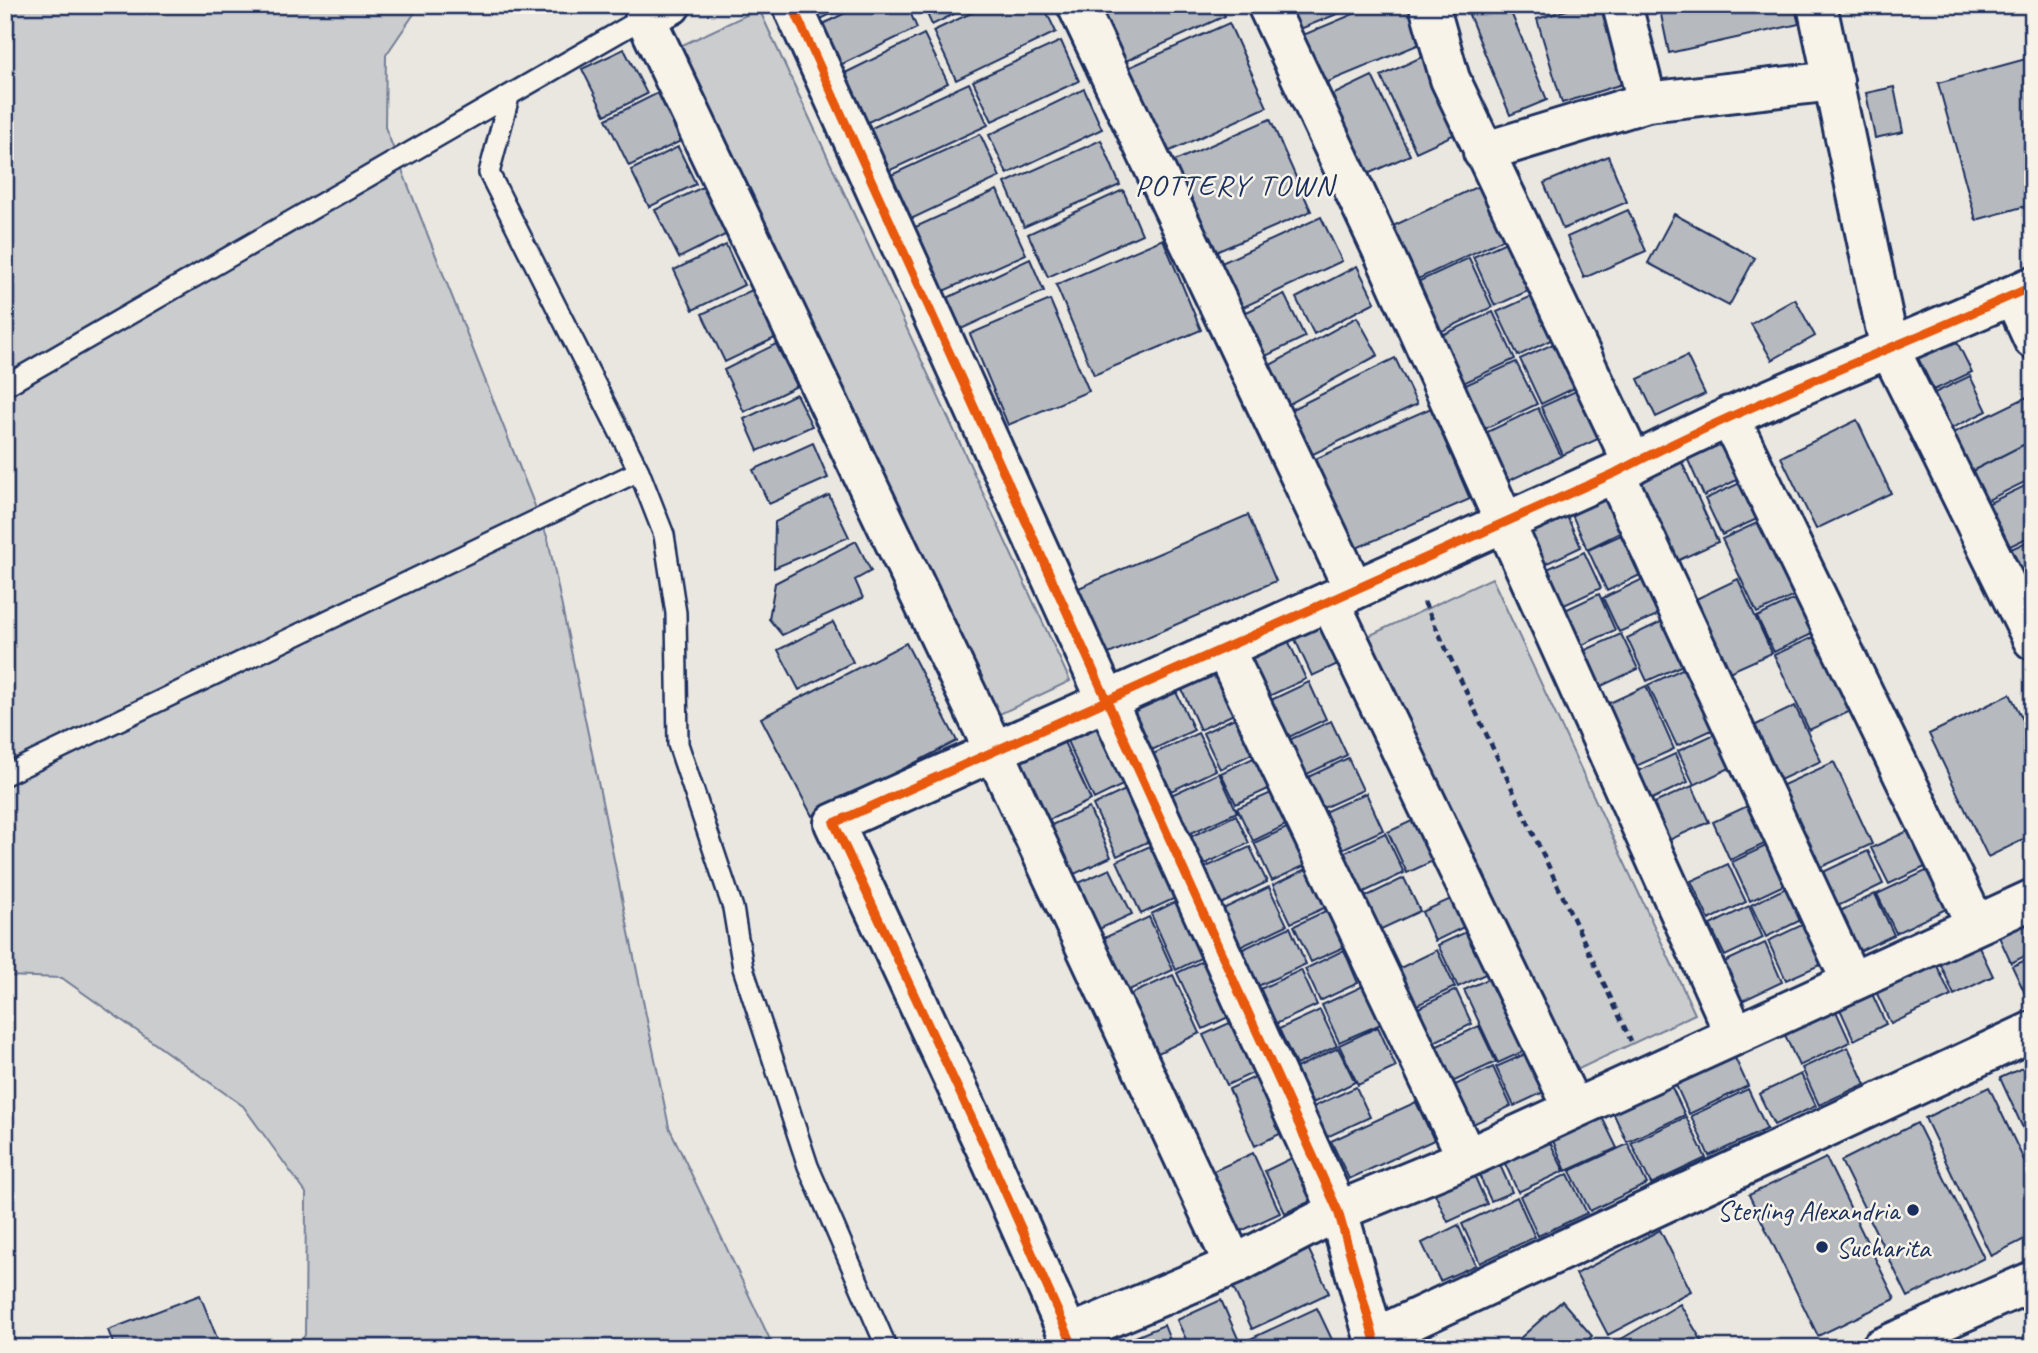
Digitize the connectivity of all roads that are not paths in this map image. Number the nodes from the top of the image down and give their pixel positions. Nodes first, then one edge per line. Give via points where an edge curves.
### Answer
1 (792, 5) edge
2 (1077, 5) edge
3 (1268, 5) edge
4 (1429, 5) edge
5 (1622, 5) edge
6 (1817, 5) edge
7 (658, 11) edge
8 (1834, 81) junction
9 (509, 97) junction
10 (1647, 102) junction
11 (1483, 152) junction
12 (2023, 290) edge
13 (2033, 339) edge
14 (1890, 350) junction
15 (5, 387) edge
16 (1729, 416) junction
17 (1624, 469) junction
18 (639, 471) junction
19 (1505, 523) junction
20 (1342, 596) junction
21 (2033, 640) edge
22 (1224, 648) junction
23 (1106, 702) junction
24 (995, 753) junction
25 (5, 775) edge
26 (2033, 899) edge
27 (1976, 925) junction
28 (1851, 981) junction
29 (2033, 1031) edge
30 (1735, 1035) junction
31 (1573, 1108) junction
32 (1467, 1158) junction
33 (1338, 1211) junction
34 (1234, 1265) junction
35 (2033, 1281) edge
36 (1071, 1341) edge
37 (1374, 1343) edge
38 (887, 1348) edge
39 (1881, 1348) edge

1 - 23 street
2 - 20 street
3 - 19 street
4 - 11 street via 1450,79
5 - 10 street
6 - 8 street
7 - 9 lane
7 - 24 street
8 - 10 street
8 - 14 street
9 - 15 lane
9 - 18 lane via 489,173
10 - 11 street
11 - 17 street
12 - 13 street
12 - 14 street
14 - 16 street
14 - 21 street
16 - 17 street
16 - 27 street
17 - 19 street
17 - 28 street
18 - 25 lane
18 - 38 lane via 664,535 676,612 678,744 733,908 743,968 808,1166
19 - 20 street
19 - 30 street
20 - 22 street
20 - 31 street
22 - 23 street
22 - 32 street
23 - 24 street
23 - 33 street
24 - 34 street
24 - 36 street via 834,822
26 - 27 street
27 - 28 street
28 - 30 street
29 - 37 street
30 - 31 street
31 - 32 street
32 - 33 street
33 - 34 street
33 - 37 street
34 - 36 street
35 - 39 street

